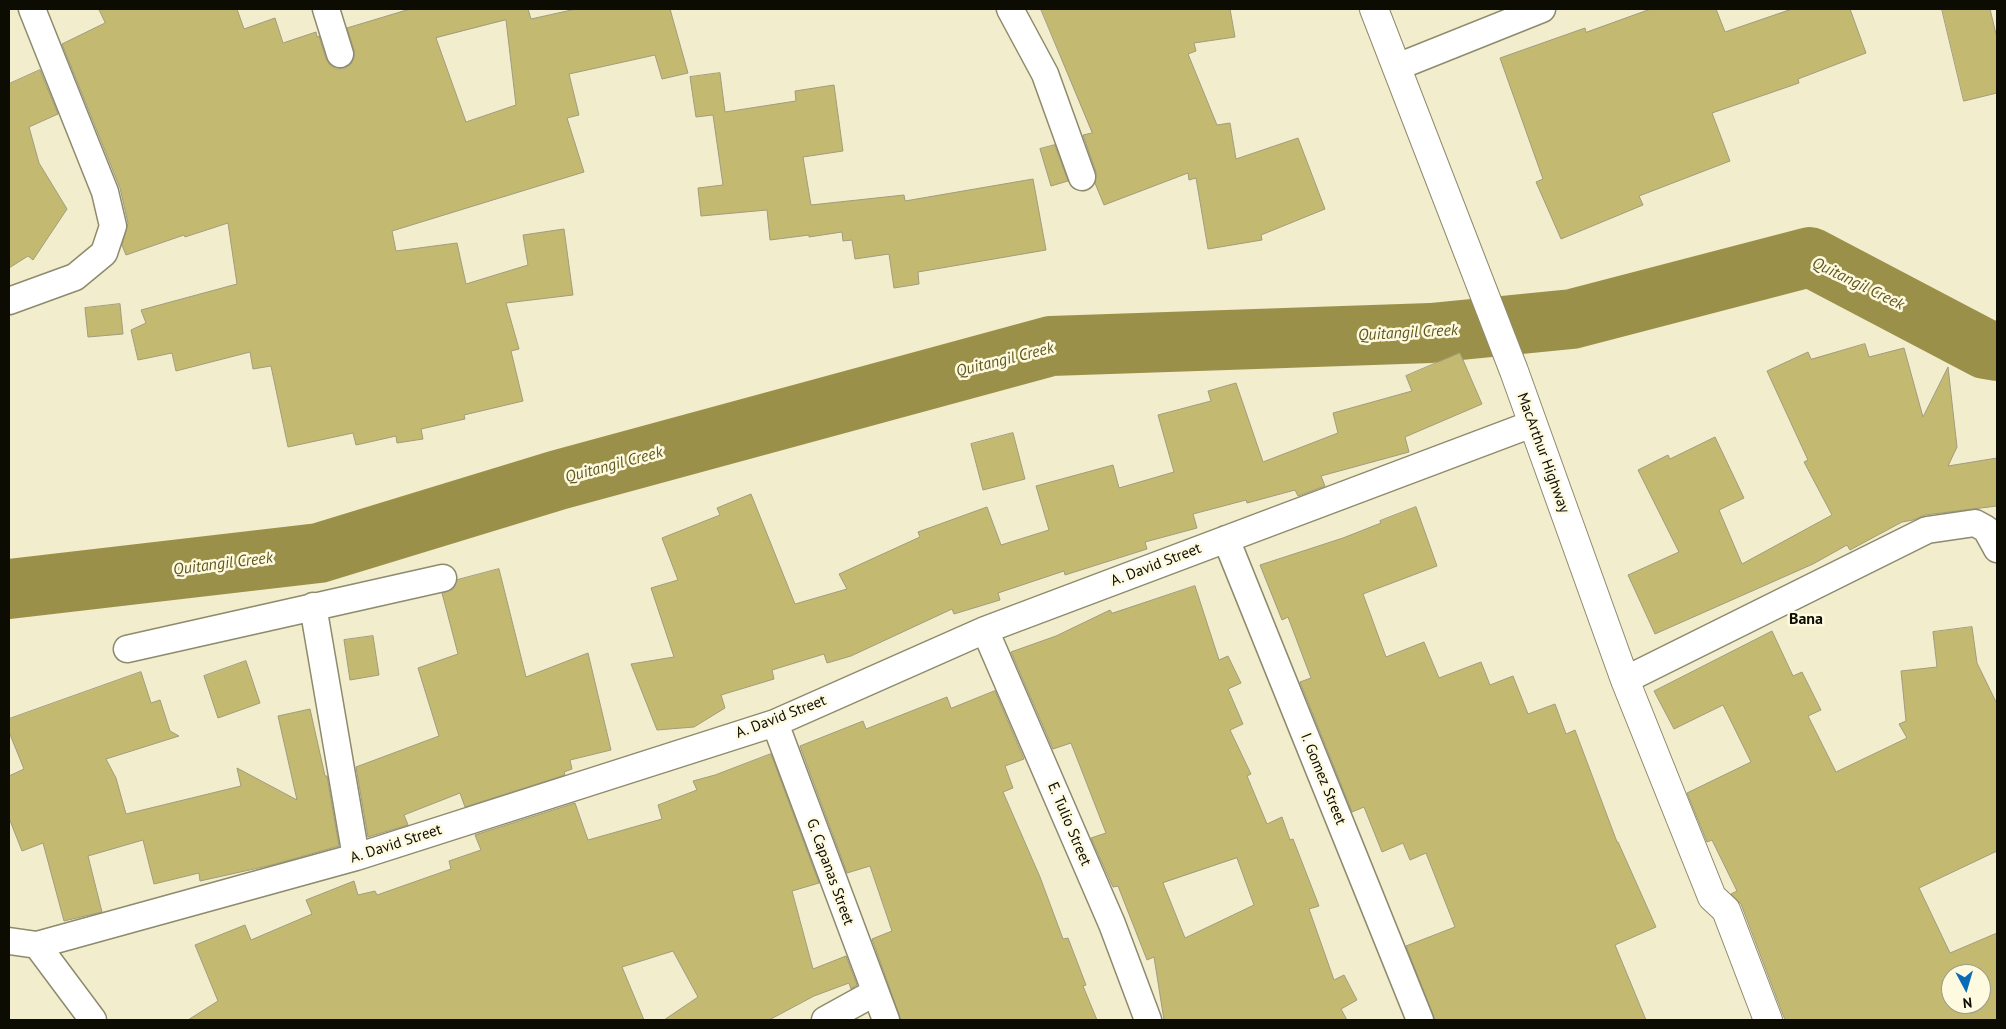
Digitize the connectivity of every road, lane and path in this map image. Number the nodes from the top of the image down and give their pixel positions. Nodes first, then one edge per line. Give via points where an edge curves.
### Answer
1 (32, 9) edge
2 (326, 9) edge
3 (1010, 9) edge
4 (1374, 9) edge
5 (1542, 9) edge
6 (340, 54) dead end
7 (1397, 67) junction
8 (1082, 177) dead end
9 (9, 301) edge
10 (1532, 424) junction
11 (1226, 539) junction
12 (1997, 549) edge
13 (443, 578) dead end
14 (313, 606) junction
15 (985, 630) junction
16 (127, 649) dead end
17 (1625, 680) junction
18 (775, 723) junction
19 (356, 857) junction
20 (1712, 897) junction
21 (9, 941) edge
22 (37, 945) junction
23 (874, 993) junction
24 (94, 1020) edge
25 (825, 1020) edge
26 (886, 1020) edge
27 (1148, 1020) edge
28 (1420, 1020) edge
29 (1748, 1020) edge
30 (1768, 1020) edge

1 - 9 street via 105,192 113,226 104,253 75,277
2 - 6 street
3 - 8 street via 1045,74
4 - 7 highway, MacArthur Highway
5 - 7 street
7 - 10 highway, MacArthur Highway
10 - 11 street, A. David Street
10 - 17 highway, MacArthur Highway
11 - 15 street, A. David Street
11 - 28 street, I. Gomez Street
12 - 17 street via 1986,529 1975,522 1927,530
13 - 14 street
14 - 16 street
14 - 19 street
15 - 18 street, A. David Street
15 - 27 street, E. Tulio Street via 1112,924
17 - 20 highway, MacArthur Highway
18 - 19 street, A. David Street
18 - 23 street, G. Capanas Street
19 - 22 street, A. David Street
20 - 29 highway, MacArthur Highway via 1710,916
20 - 30 highway, MacArthur Highway via 1726,910
21 - 22 street, A. David Street
22 - 24 street
23 - 25 street
23 - 26 street, G. Capanas Street

